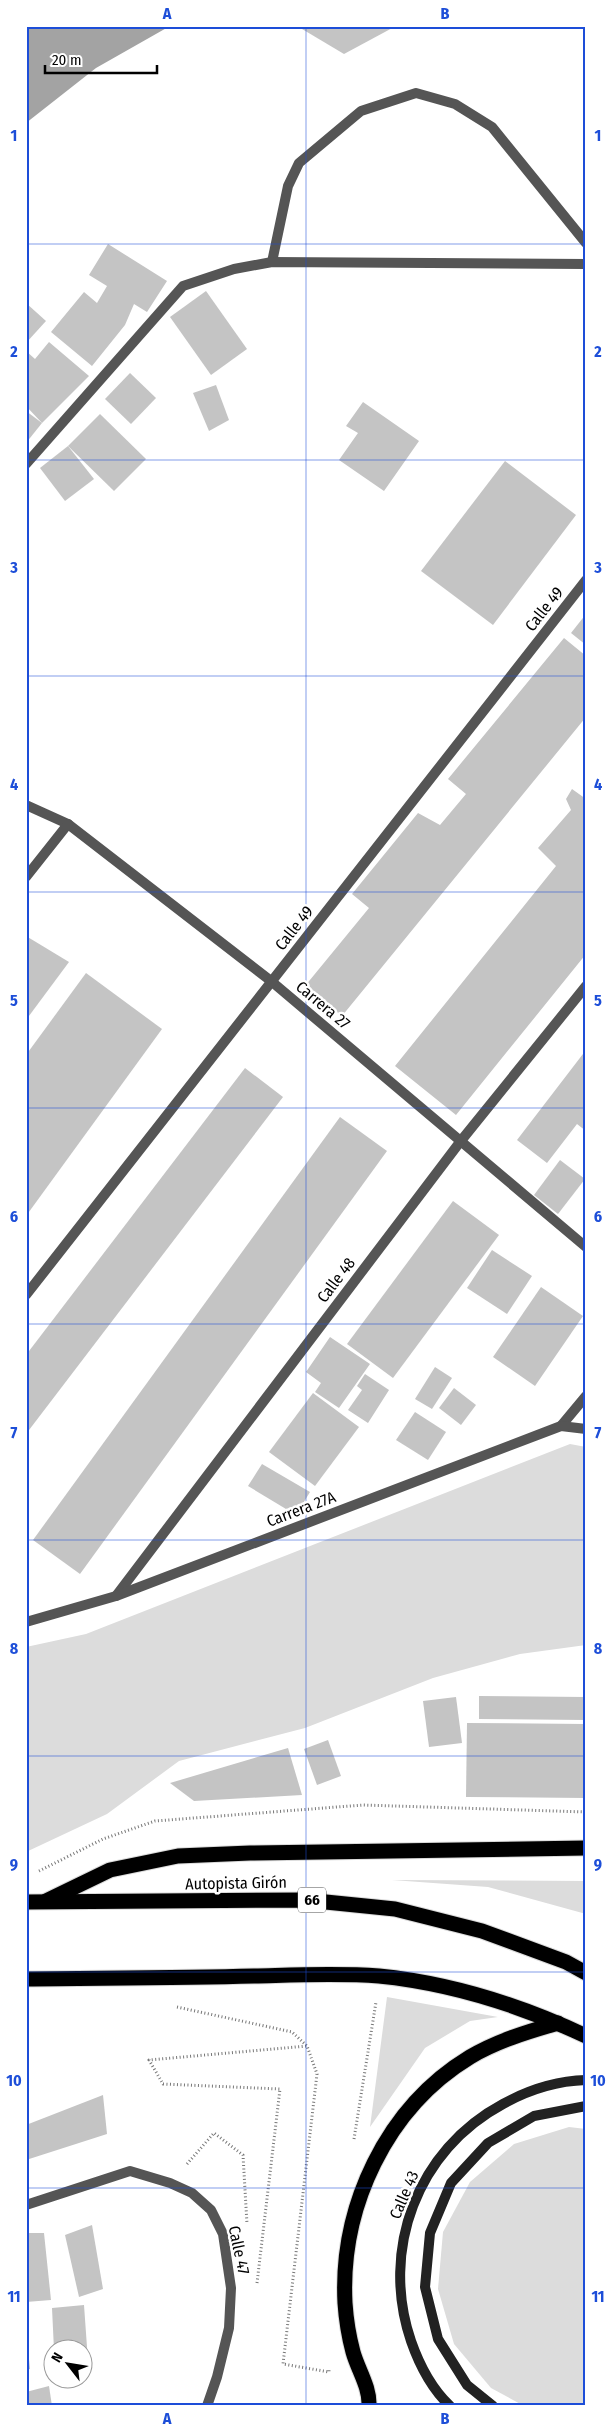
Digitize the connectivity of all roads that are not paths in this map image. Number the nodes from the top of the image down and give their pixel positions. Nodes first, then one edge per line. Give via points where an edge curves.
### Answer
1 (586, 243) edge
2 (272, 262) junction
3 (586, 264) edge
4 (26, 464) edge
5 (586, 580) edge
6 (26, 805) edge
7 (68, 824) junction
8 (26, 877) edge
9 (271, 981) junction
10 (586, 986) edge
11 (460, 1142) junction
12 (586, 1247) edge
13 (26, 1295) edge
14 (586, 1396) edge
15 (561, 1426) junction
16 (586, 1429) edge
17 (116, 1596) junction
18 (26, 1622) edge
19 (586, 1848) edge
20 (26, 1902) edge
21 (42, 1902) junction
22 (586, 1973) edge
23 (26, 1979) edge
24 (558, 2022) junction
25 (586, 2036) edge
26 (586, 2080) edge
27 (586, 2106) edge
28 (26, 2205) edge
29 (207, 2406) edge
30 (369, 2406) edge
31 (450, 2406) edge
32 (493, 2406) edge

1 - 2 street via 492,127 455,104 416,93 362,111 299,163 288,186
2 - 3 street
2 - 4 street via 234,269 183,286
5 - 9 street, Calle 49
6 - 7 street, Carrera 27
7 - 8 street
7 - 9 street, Carrera 27
9 - 11 street, Carrera 27
9 - 13 street, Calle 49
10 - 11 street, Calle 48
11 - 12 street, Carrera 27
11 - 17 street, Calle 48
14 - 15 street
15 - 16 street, Carrera 27A
15 - 17 street, Carrera 27A
17 - 18 street, Carrera 27A
19 - 21 highway via 178,1856 110,1870
20 - 21 highway, Autopista Girón / 66
21 - 22 highway, Autopista Girón / 66 via 306,1900 395,1909 482,1931 566,1962
23 - 24 highway via 317,1973 380,1976 441,1987
24 - 25 highway
24 - 30 highway via 512,2036 469,2058 430,2087 398,2122 373,2164 355,2208 346,2256 345,2294 353,2352 370,2396
26 - 31 street, Calle 43 via 570,2080 525,2092 484,2114 449,2144 423,2182 406,2225 400,2262 403,2317 418,2360
27 - 32 street via 534,2116 488,2143 451,2183 430,2233 425,2287 438,2339 467,2385
28 - 29 street, Calle 47 via 130,2171 192,2193 211,2210 223,2234 231,2288 229,2328

